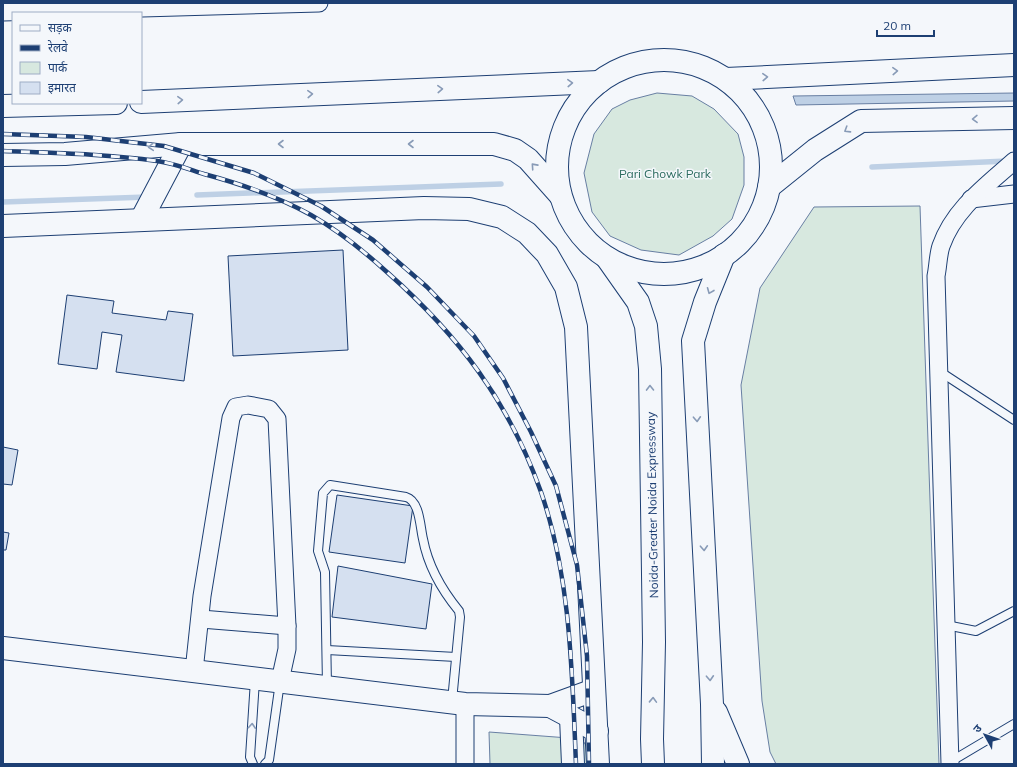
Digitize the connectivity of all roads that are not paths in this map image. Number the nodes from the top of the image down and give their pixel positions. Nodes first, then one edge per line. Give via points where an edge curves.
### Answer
1 (319, 3) edge
2 (3, 12) edge
3 (1014, 65) edge
4 (726, 78) junction
5 (598, 82) junction
6 (142, 102) edge
7 (78, 104) edge
8 (3, 106) edge
9 (1014, 118) edge
10 (181, 144) junction
11 (3, 155) edge
12 (1014, 161) edge
13 (769, 187) junction
14 (1014, 194) edge
15 (560, 195) junction
16 (971, 198) junction
17 (141, 220) junction
18 (3, 226) edge
19 (724, 255) junction
20 (607, 258) junction
21 (939, 371) junction
22 (1014, 420) edge
23 (1014, 611) edge
24 (200, 619) junction
25 (946, 625) junction
26 (287, 626) junction
27 (3, 648) edge
28 (327, 650) junction
29 (456, 657) junction
30 (194, 671) junction
31 (255, 678) junction
32 (280, 681) junction
33 (328, 687) junction
34 (594, 690) junction
35 (458, 703) junction
36 (712, 704) junction
37 (550, 706) junction
38 (571, 717) junction
39 (1014, 724) edge
40 (597, 731) junction
41 (950, 763) edge
42 (253, 764) edge
43 (265, 764) edge
44 (465, 764) edge
45 (573, 764) edge
46 (598, 764) edge
47 (653, 764) edge
48 (713, 764) edge
49 (738, 764) edge

1 - 2 street
4 -> 3 main road
4 - 5 main road via 695,64 662,59 628,66
4 - 13 main road via 748,100 764,126 771,156
6 -> 5 main road
5 - 15 main road via 576,104 562,132 557,163
7 - 8 main road
9 -> 13 main road via 861,121 815,150
10 -> 11 main road via 65,154
15 -> 10 main road via 528,159 515,150 494,144
10 - 17 main road
12 - 16 street
13 - 19 main road via 760,214 745,237
14 - 16 street
15 - 20 main road via 570,220 586,241
16 - 21 street via 951,224 940,248 936,276
17 - 18 main road
17 - 34 main road via 424,208 469,209 502,217 527,233 547,254 566,287 576,327
19 - 20 main road via 696,269 666,274 635,270
19 -> 36 main road via 693,341
47 -> 20 main road, Noida-Greater Noida Expressway via 650,369 646,326 638,302
21 - 22 lane
21 - 25 street
23 - 25 lane via 976,631
24 - 26 street
24 - 26 street via 231,418 236,407 248,405 269,409 277,419
24 - 30 street
25 - 41 street
26 - 32 street via 287,649
27 - 30 main road
28 - 29 lane
28 - 29 lane via 325,572 318,551 323,493 330,485 406,497 416,506 427,558 438,581 459,611
28 - 33 lane
29 - 35 lane
30 - 31 main road
31 - 32 main road
42 -> 31 lane via 250,757
32 - 33 main road
32 - 43 lane via 269,760
33 - 35 main road
34 - 37 main road
34 - 40 main road
35 - 37 main road
35 - 44 street
36 - 48 main road
36 - 49 main road
37 - 38 main road
38 - 40 main road
38 - 45 main road
39 - 41 lane
40 - 46 main road

